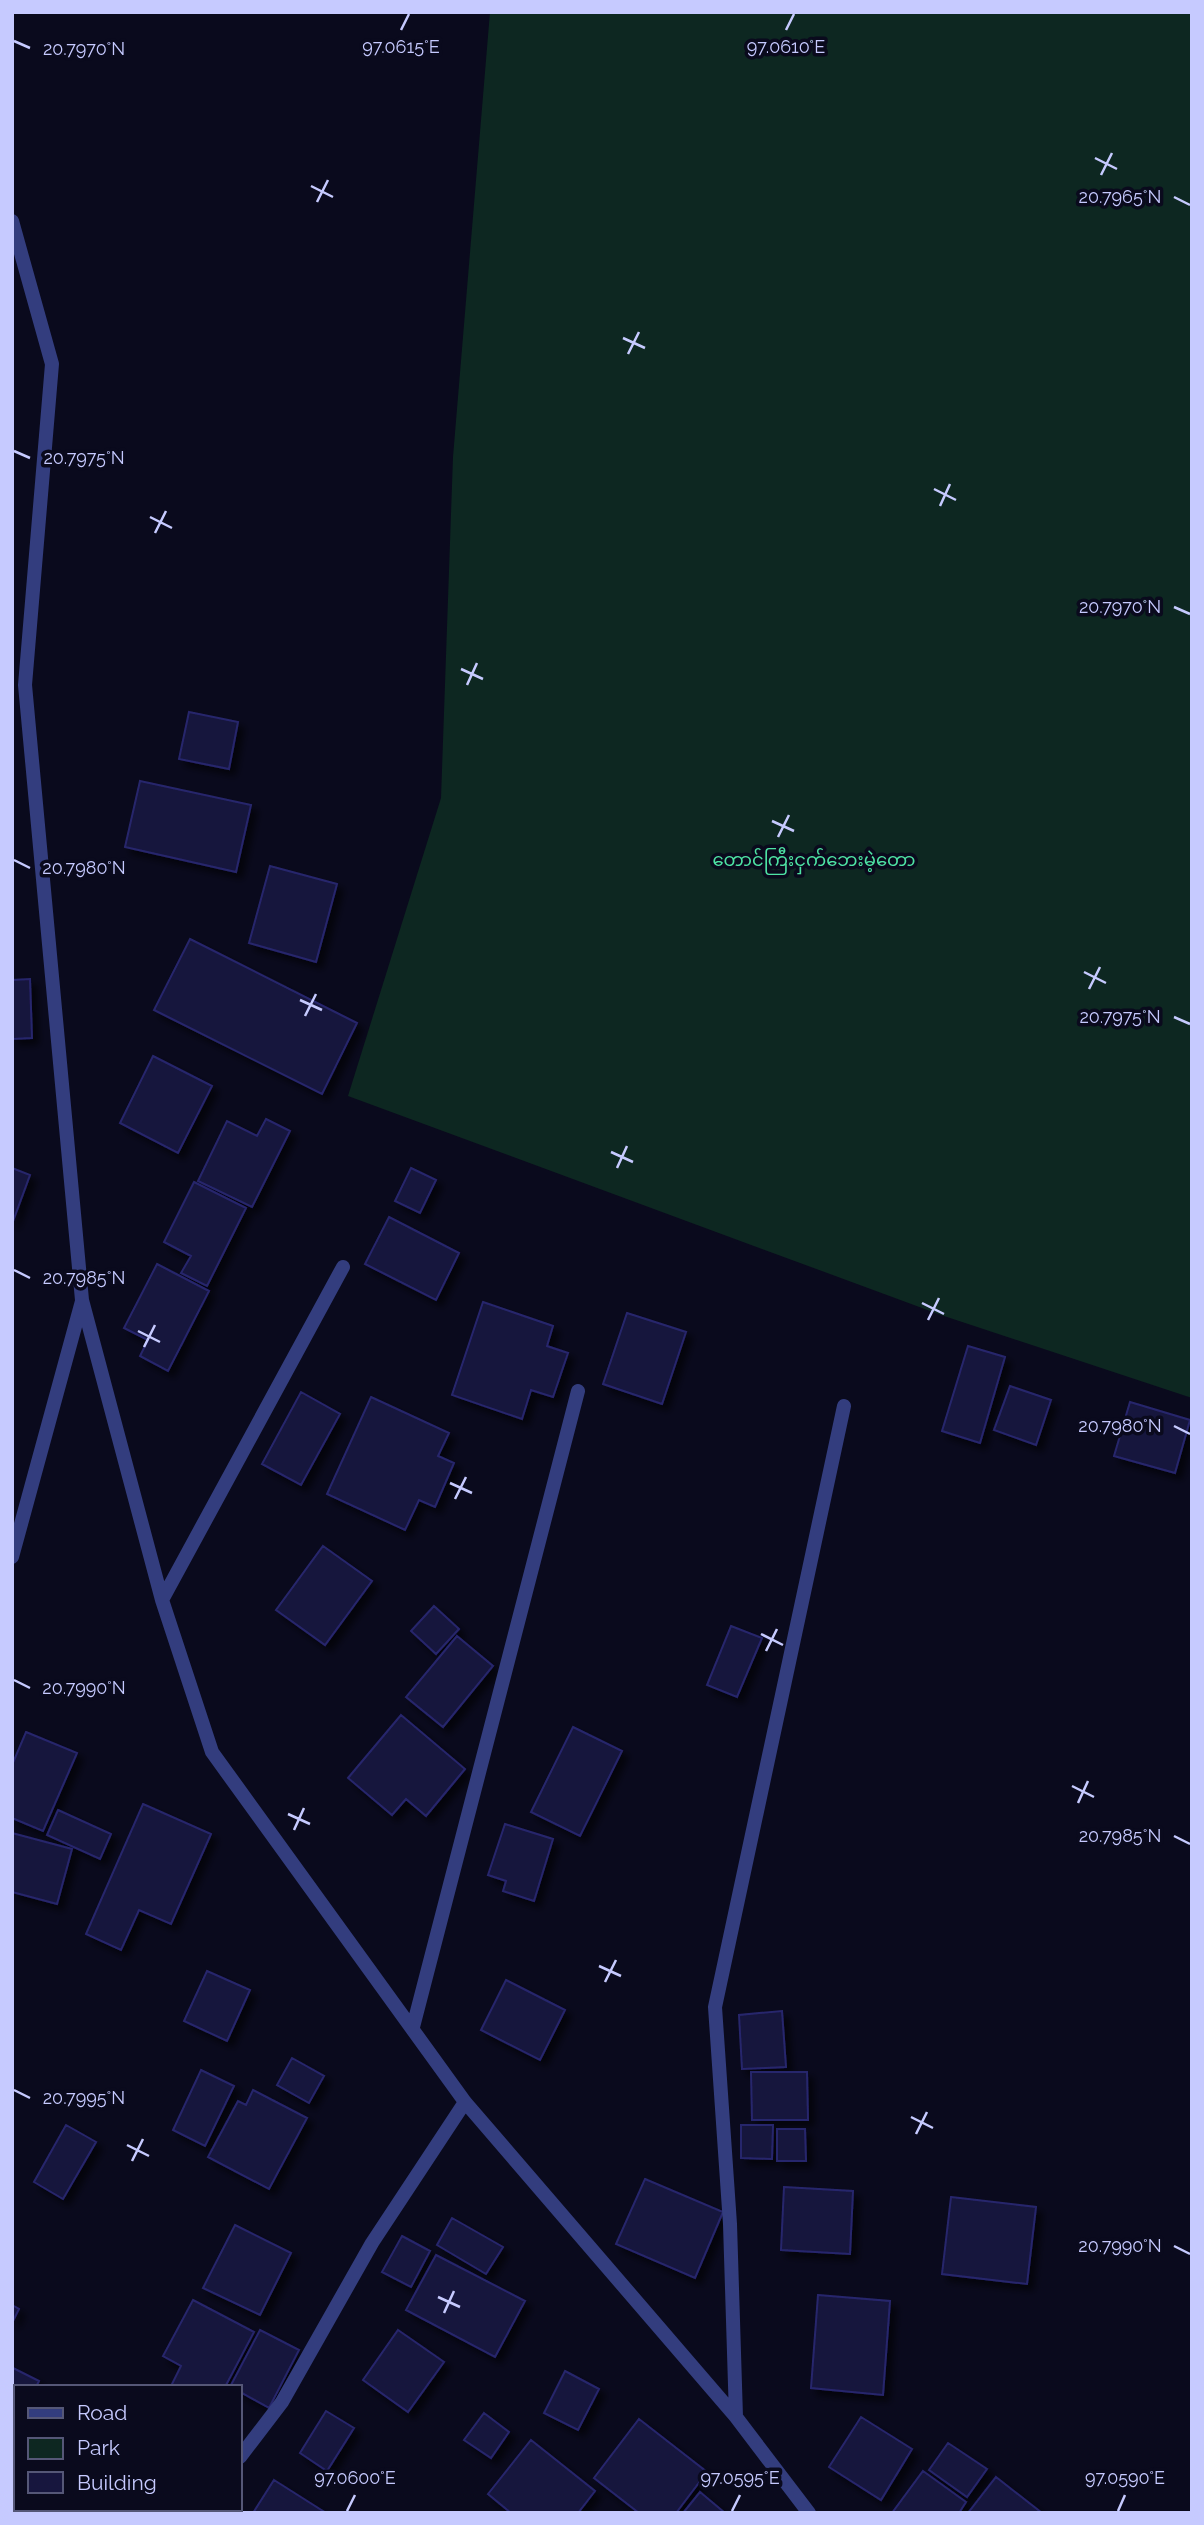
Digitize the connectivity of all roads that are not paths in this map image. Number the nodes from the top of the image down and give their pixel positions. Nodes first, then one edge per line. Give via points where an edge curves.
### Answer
1 (12, 221) edge
2 (343, 1267) dead end
3 (82, 1300) junction
4 (579, 1391) dead end
5 (844, 1406) dead end
6 (12, 1557) edge
7 (162, 1600) junction
8 (413, 2027) junction
9 (465, 2102) junction
10 (736, 2417) junction
11 (242, 2454) edge
12 (810, 2513) edge

1 - 3 street via 52,364 25,685
2 - 7 street
3 - 6 street
3 - 7 street
4 - 8 street
5 - 10 street via 715,2007 730,2224
7 - 8 street via 212,1752
8 - 9 street
9 - 10 street
9 - 11 street via 372,2242 282,2402
10 - 12 street

